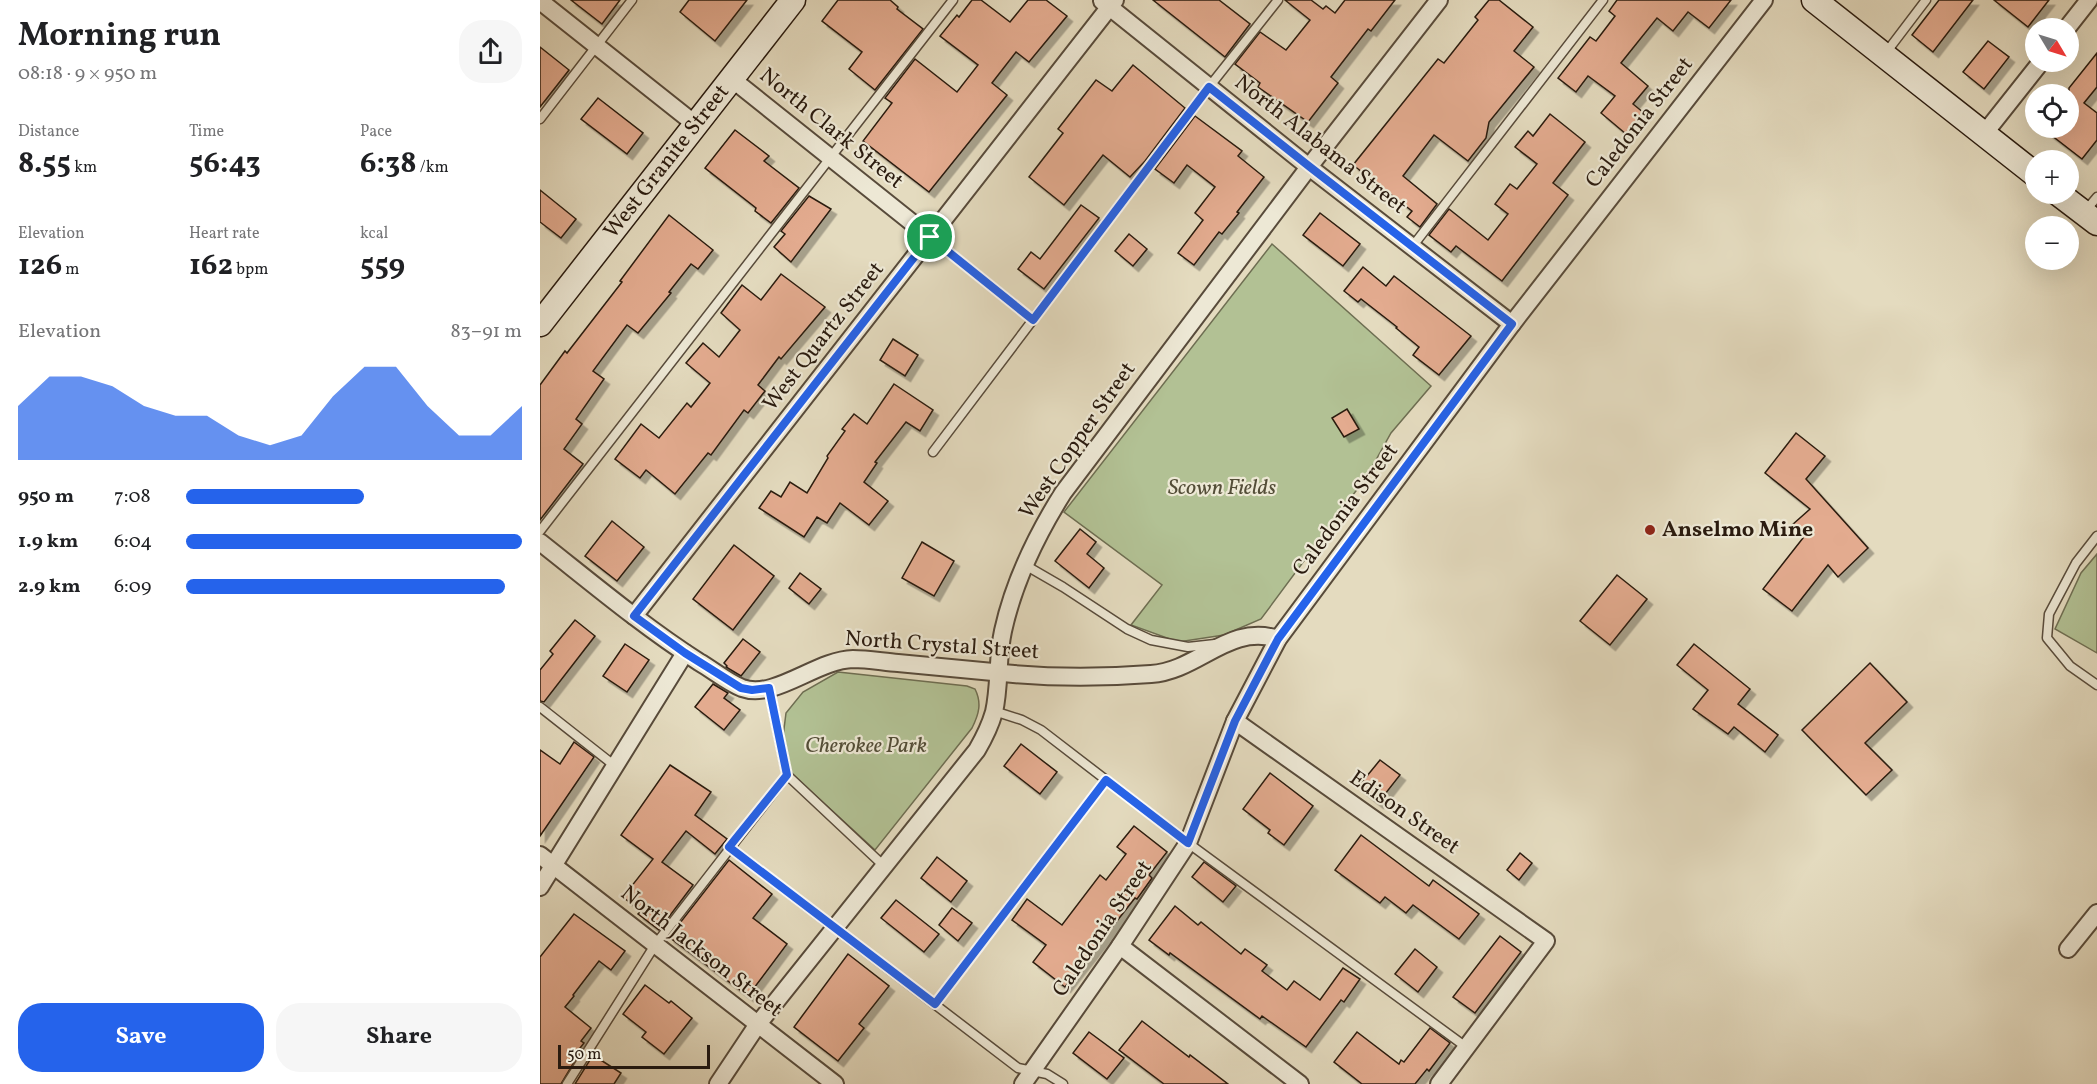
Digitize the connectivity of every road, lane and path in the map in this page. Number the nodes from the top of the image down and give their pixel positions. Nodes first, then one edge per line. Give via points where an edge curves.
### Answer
1 (632, 0) edge
2 (793, 0) edge
3 (953, 0) edge
4 (1278, 0) edge
5 (1439, 0) edge
6 (1604, 0) edge
7 (1764, 0) edge
8 (1814, 0) edge
9 (1926, 0) edge
10 (2089, 0) edge
11 (540, 1) edge
12 (1109, 2) edge
13 (2075, 18) edge
14 (597, 46) junction
15 (1884, 55) junction
16 (2033, 72) edge
17 (732, 79) junction
18 (1209, 87) junction
19 (540, 120) edge
20 (695, 124) junction
21 (1984, 134) junction
22 (830, 157) junction
23 (2025, 166) edge
24 (1310, 167) junction
25 (2079, 204) edge
26 (2093, 211) edge
27 (930, 237) junction
28 (1412, 247) junction
29 (1033, 320) junction
30 (540, 324) edge
31 (1512, 324) junction
32 (933, 452) dead end
33 (540, 531) edge
34 (2097, 536) edge
35 (540, 542) edge
36 (1025, 565) junction
37 (634, 616) junction
38 (1278, 639) junction
39 (1224, 643) junction
40 (685, 653) junction
41 (997, 673) junction
42 (2097, 685) edge
43 (769, 688) junction
44 (540, 707) edge
45 (994, 711) junction
46 (1235, 721) junction
47 (615, 766) junction
48 (787, 775) junction
49 (1106, 780) junction
50 (1188, 843) junction
51 (729, 847) junction
52 (547, 861) edge
53 (884, 866) junction
54 (540, 887) edge
55 (2097, 913) edge
56 (834, 928) junction
57 (655, 945) junction
58 (1120, 946) junction
59 (2068, 949) dead end
60 (935, 1004) junction
61 (758, 1024) junction
62 (1466, 1047) junction
63 (1027, 1078) edge
64 (567, 1084) edge
65 (718, 1084) edge
66 (836, 1084) edge
67 (1063, 1084) edge
68 (1300, 1084) edge
69 (1439, 1084) edge

1 - 14 lane
2 - 17 street, West Granite Street
3 - 22 lane
4 - 18 lane
5 - 24 street, West Copper Street
6 - 28 lane
7 - 31 street, Caledonia Street
8 - 15 street
9 - 15 lane
10 - 13 street
11 - 14 street
12 - 18 street, North Alabama Street
12 - 27 street, West Quartz Street
14 - 19 lane
14 - 20 street
15 - 21 street
16 - 21 street
17 - 20 street, West Granite Street
17 - 22 street, North Clark Street
18 - 24 street, North Alabama Street
18 - 29 lane
20 - 30 street, West Granite Street
21 - 23 street
22 - 27 street, North Clark Street
22 - 33 lane
24 - 28 street, North Alabama Street
24 - 36 street, West Copper Street via 1063,493
25 - 26 street
27 - 29 lane
27 - 37 street, West Quartz Street
28 - 31 street, North Alabama Street
29 - 32 lane
31 - 38 street, Caledonia Street
34 - 42 lane via 2076,563 2049,614 2047,638 2070,666
35 - 37 street, North Crystal Street
36 - 39 lane via 1151,640 1188,647
36 - 41 street, West Copper Street via 1005,622
37 - 40 street, North Crystal Street
38 - 39 street, North Crystal Street via 1264,634 1249,635
38 - 46 street, Caledonia Street
39 - 41 street, North Crystal Street via 1172,671 1157,674 1110,677
40 - 43 street, North Crystal Street via 741,688
40 - 47 street
41 - 43 street, North Crystal Street via 855,659 826,664
41 - 45 street, West Copper Street
43 - 48 lane
44 - 47 lane
45 - 49 lane via 1041,730
45 - 53 street, West Copper Street via 977,750
46 - 50 street, Caledonia Street
46 - 62 street, Edison Street via 1546,940
47 - 52 street
48 - 51 lane
48 - 53 lane
49 - 50 lane
49 - 60 lane
50 - 58 street, Caledonia Street
50 - 62 lane
51 - 56 lane
51 - 57 lane
52 - 54 street
52 - 57 street, North Jackson Street
53 - 56 street, West Copper Street
55 - 59 street
56 - 60 lane
56 - 61 street, West Copper Street
57 - 61 street, North Jackson Street
57 - 64 lane
58 - 63 street, Caledonia Street
58 - 68 street
60 - 63 lane
61 - 65 street, West Copper Street
61 - 66 street, North Jackson Street
62 - 69 street
63 - 67 lane via 1047,1074

